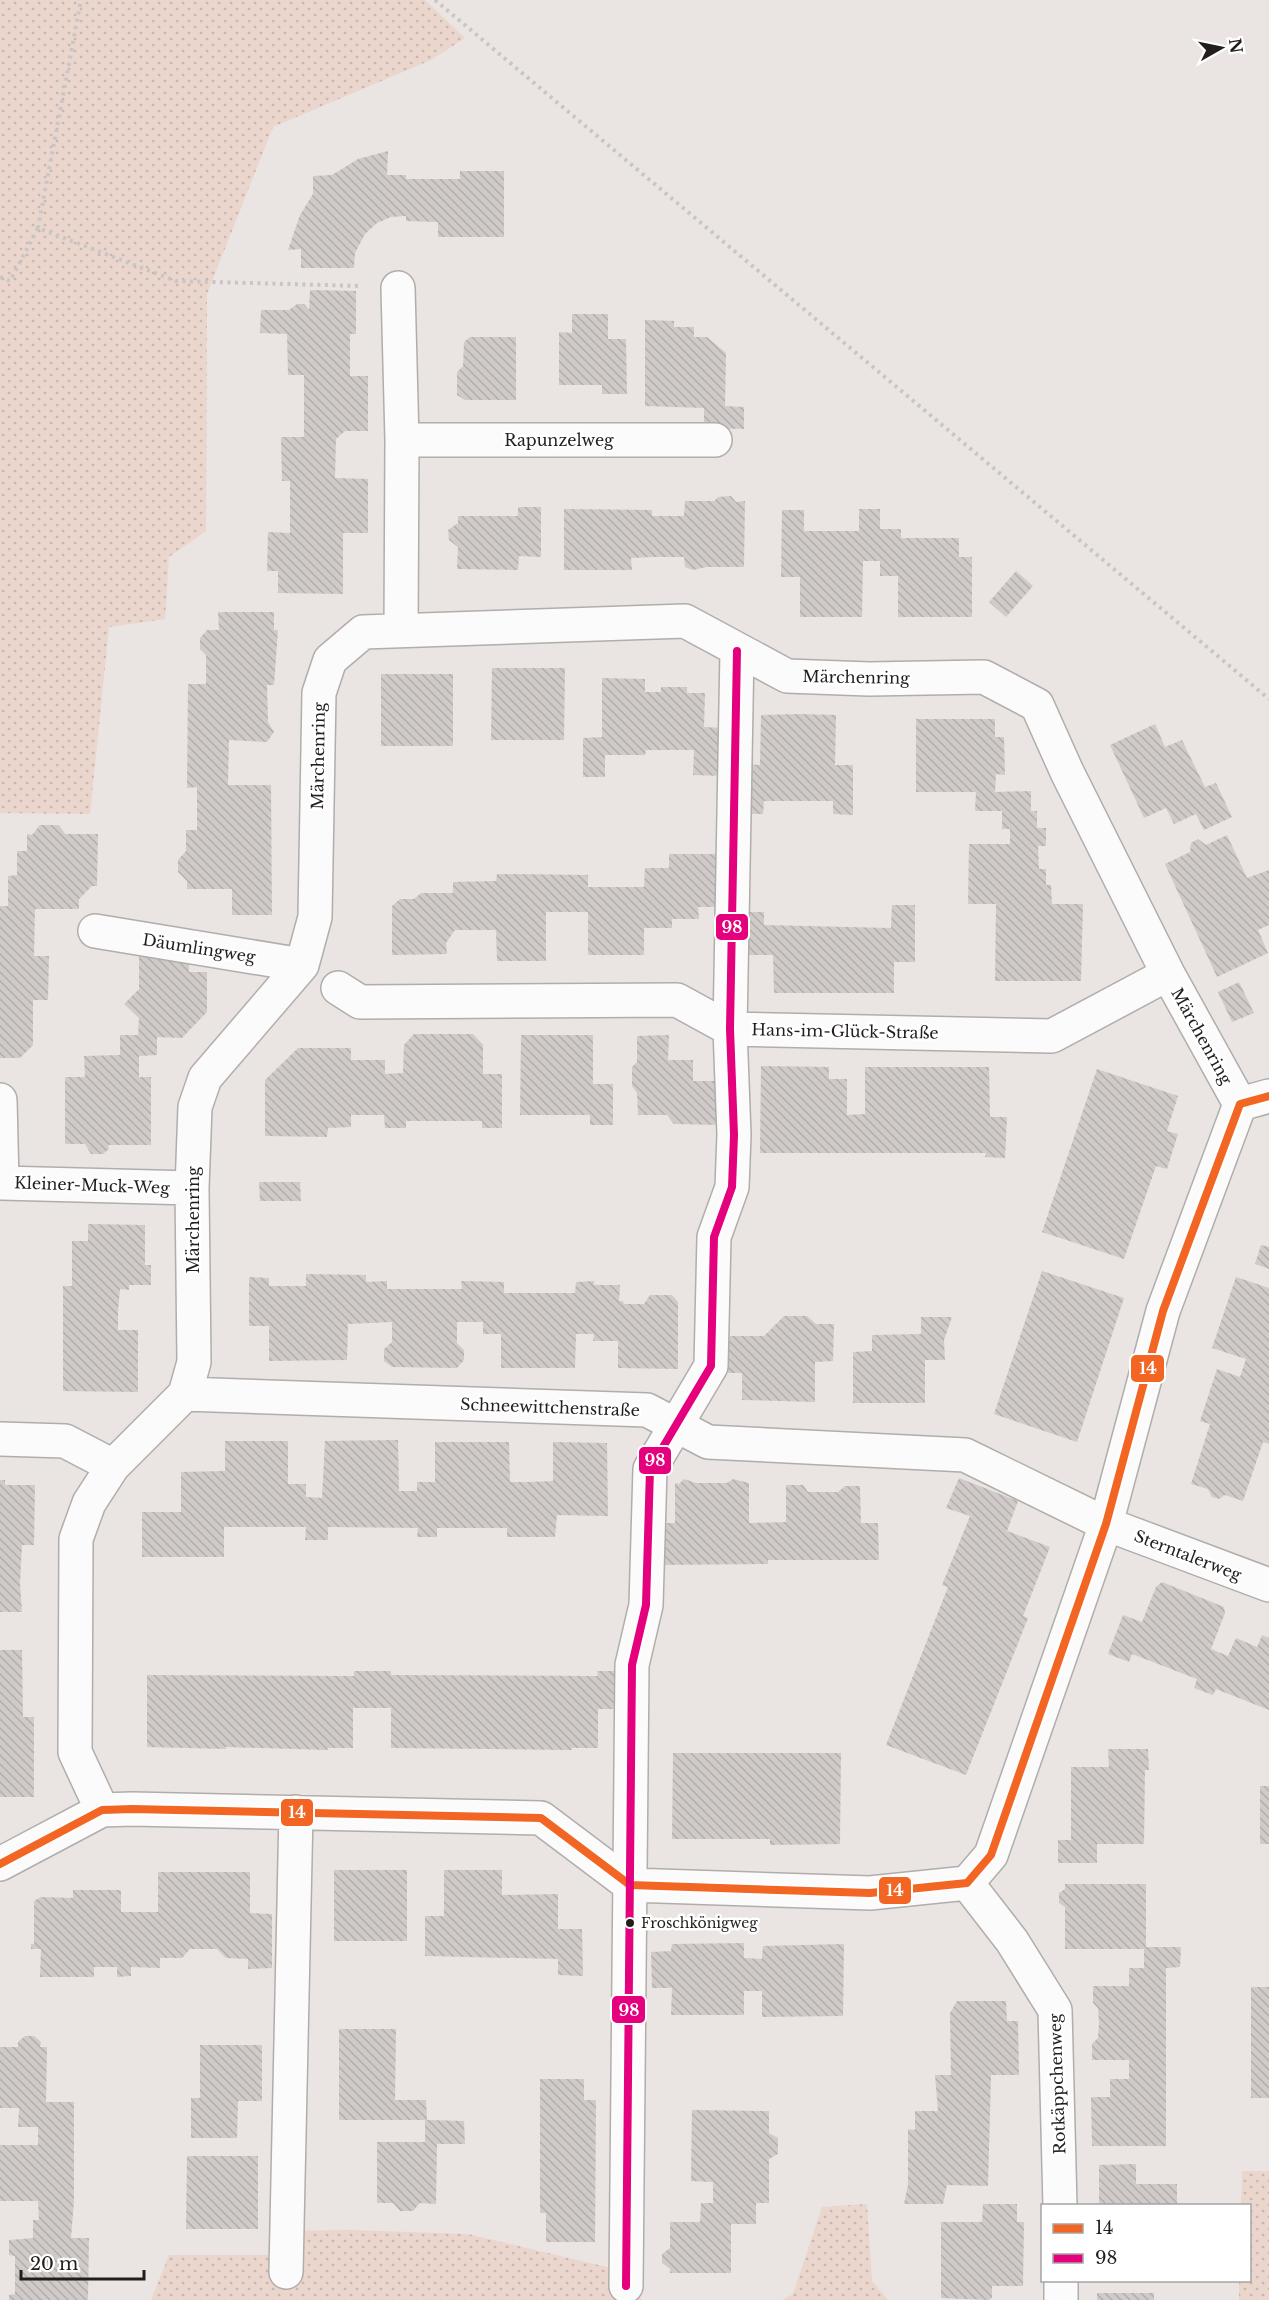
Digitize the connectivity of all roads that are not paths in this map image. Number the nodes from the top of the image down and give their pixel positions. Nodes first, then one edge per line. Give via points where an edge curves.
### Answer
1 (398, 288) road end
2 (402, 440) junction
3 (715, 440) dead end
4 (402, 629) junction
5 (737, 651) junction
6 (95, 931) dead end
7 (302, 965) junction
8 (1168, 974) junction
9 (338, 988) dead end
10 (730, 1029) junction
11 (0, 1100) edge
12 (1255, 1100) edge
13 (192, 1188) junction
14 (185, 1394) junction
15 (676, 1426) junction
16 (0, 1439) edge
17 (114, 1466) junction
18 (1106, 1524) junction
19 (1269, 1585) edge
20 (102, 1810) junction
21 (296, 1812) junction
22 (0, 1864) edge
23 (967, 1883) junction
24 (630, 1885) junction
25 (1060, 2204) edge
26 (286, 2272) dead end
27 (1061, 2282) edge
28 (626, 2286) dead end
29 (1061, 2300) edge

1 - 2 street
2 - 3 street, Rapunzelweg
2 - 4 street
4 - 5 street, Märchenring via 685,621
4 - 7 street, Märchenring via 363,632 330,660 319,693 315,917
5 - 8 street, Märchenring via 787,676 984,677 1037,705
5 - 10 street
6 - 7 street, Däumlingweg
7 - 13 street, Märchenring via 205,1078 195,1107
8 - 10 street, Hans-im-Glück-Straße via 1052,1036
8 - 12 street, Märchenring
9 - 10 street, Hans-im-Glück-Straße via 360,1002 677,1000
10 - 15 street via 732,1187 714,1237 711,1366
11 - 13 street, Kleiner-Muck-Weg via 2,1183
12 - 18 street, Märchenring via 1163,1311
13 - 14 street, Märchenring via 194,1362
14 - 15 street, Schneewittchenstraße via 647,1410
14 - 17 street, Märchenring
15 - 18 street, Schneewittchenstraße via 708,1442 965,1455
15 - 24 street via 650,1469 646,1605 632,1665
16 - 17 street via 65,1441
17 - 20 street, Märchenring via 89,1503 76,1539 75,1752
18 - 19 street, Sterntalerweg
18 - 23 street, Märchenring via 991,1855
20 - 21 street
20 - 22 street
21 - 24 street via 541,1818
21 - 26 street
23 - 24 street via 870,1893
23 - 25 street, Rotkäppchenweg via 1012,1941 1055,2010
24 - 28 street
27 - 29 street

